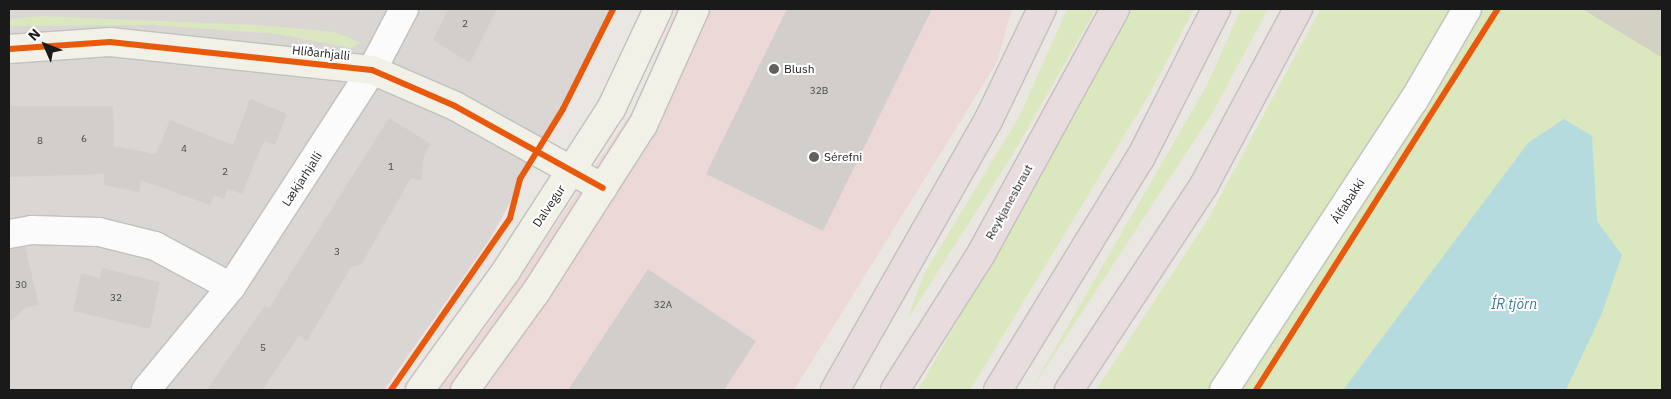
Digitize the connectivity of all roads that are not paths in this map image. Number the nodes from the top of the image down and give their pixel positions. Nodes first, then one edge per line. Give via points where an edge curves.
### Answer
1 (404, 9) edge
2 (658, 9) edge
3 (695, 9) edge
4 (1042, 9) edge
5 (1115, 9) edge
6 (1216, 9) edge
7 (1298, 9) edge
8 (1467, 9) edge
9 (9, 49) edge
10 (372, 70) junction
11 (573, 170) junction
12 (603, 188) junction
13 (9, 234) edge
14 (231, 287) junction
15 (146, 390) edge
16 (420, 390) edge
17 (465, 390) edge
18 (835, 390) edge
19 (895, 390) edge
20 (998, 390) edge
21 (1069, 390) edge
22 (1224, 390) edge

1 - 10 street, Lækjarhjalli
2 - 11 street, Dalvegur via 612,109
3 - 12 street via 643,126
4 - 18 highway via 988,121
5 - 19 highway, Reykjanesbraut via 980,254
6 - 20 highway via 1141,157
7 - 21 highway via 1204,185
8 - 22 street, Álfabakki via 1414,100
9 - 10 street, Hlíðarhjalli via 110,42
10 - 11 street, Hlíðarhjalli via 455,106
10 - 14 street, Lækjarhjalli
11 - 12 street, Hlíðarhjalli
11 - 16 street, Dalvegur
12 - 17 street
13 - 14 street via 32,230 99,232 155,246
14 - 15 street, Lækjarhjalli

